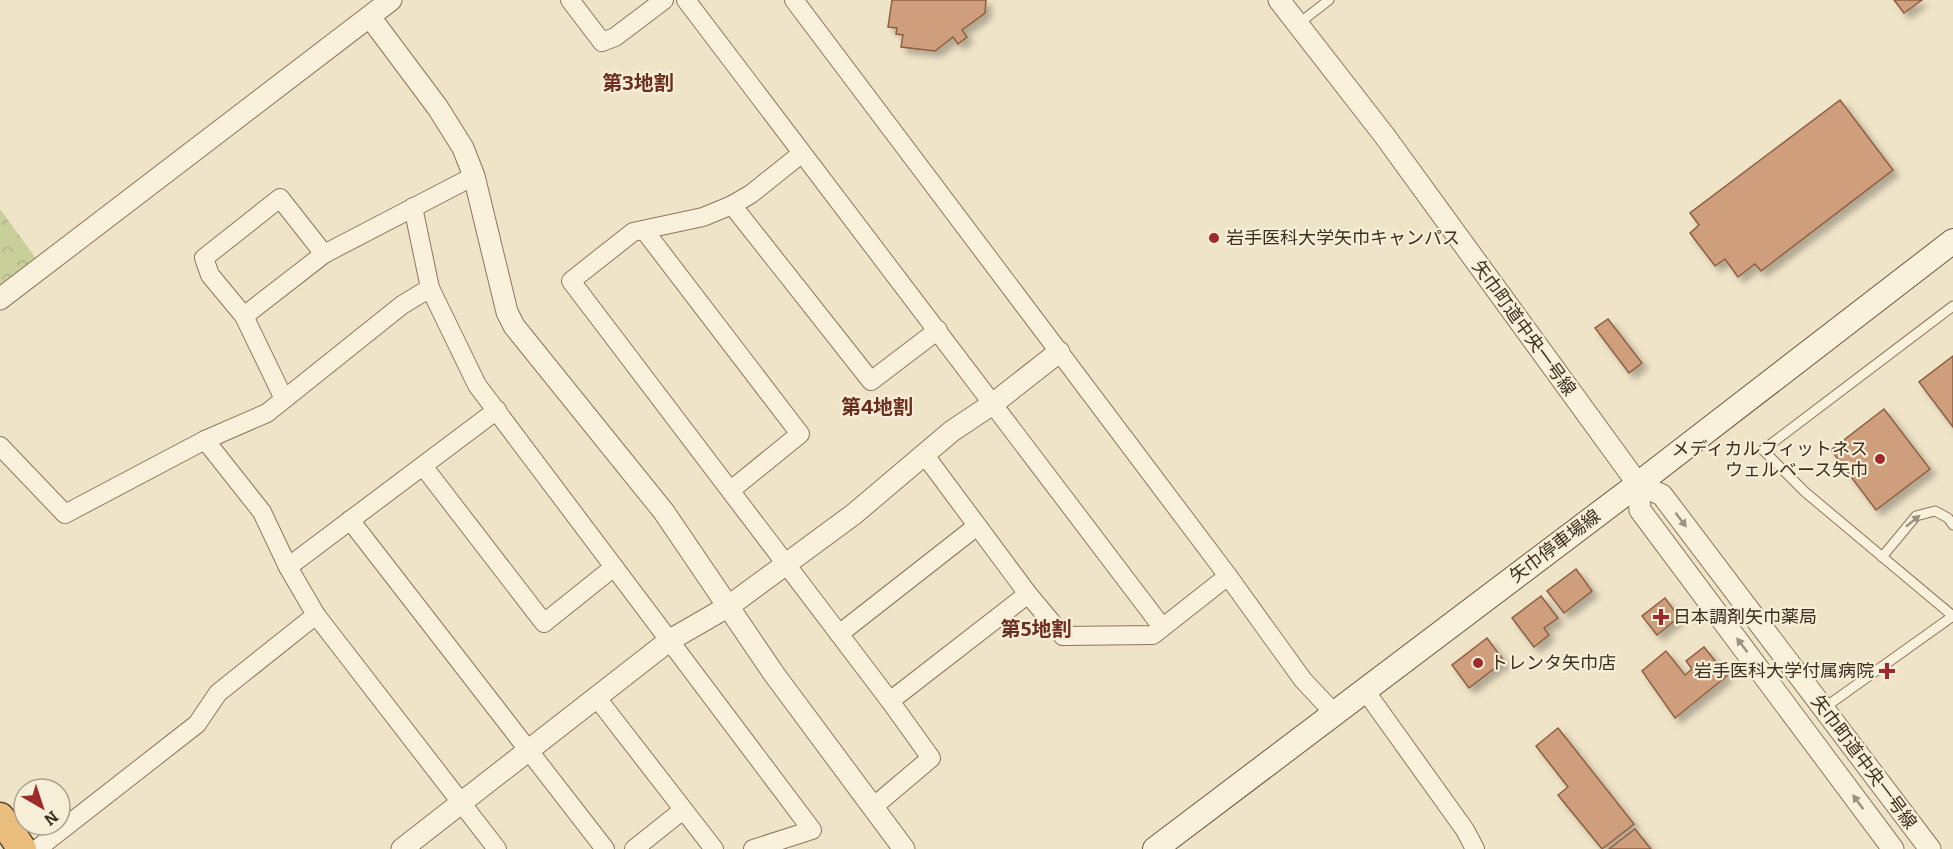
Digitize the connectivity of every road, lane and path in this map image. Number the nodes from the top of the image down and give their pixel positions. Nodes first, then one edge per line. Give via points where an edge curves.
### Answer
1 (392, 0) edge
2 (570, 0) edge
3 (664, 0) edge
4 (686, 0) edge
5 (794, 0) edge
6 (1279, 0) edge
7 (1329, 0) edge
8 (370, 17) junction
9 (1298, 24) junction
10 (801, 154) junction
11 (474, 176) junction
12 (732, 205) junction
13 (413, 207) junction
14 (644, 230) junction
15 (1953, 240) edge
16 (324, 254) junction
17 (430, 288) junction
18 (0, 299) edge
19 (1953, 306) edge
20 (244, 316) junction
21 (938, 330) junction
22 (1059, 352) junction
23 (284, 399) junction
24 (994, 403) junction
25 (497, 410) junction
26 (205, 440) junction
27 (0, 446) edge
28 (924, 454) junction
29 (423, 466) junction
30 (1638, 484) junction
31 (731, 490) junction
32 (350, 520) junction
33 (1953, 525) edge
34 (978, 526) junction
35 (1882, 557) junction
36 (786, 565) junction
37 (288, 567) junction
38 (614, 567) junction
39 (1228, 576) junction
40 (1028, 594) junction
41 (729, 606) junction
42 (316, 615) junction
43 (1953, 616) edge
44 (1162, 627) junction
45 (839, 634) junction
46 (670, 640) junction
47 (1364, 689) junction
48 (597, 698) junction
49 (890, 701) junction
50 (1824, 708) junction
51 (1333, 712) junction
52 (530, 752) junction
53 (461, 802) junction
54 (873, 807) junction
55 (683, 810) junction
56 (0, 817) edge
57 (22, 849) edge
58 (37, 849) edge
59 (402, 849) edge
60 (497, 849) edge
61 (605, 849) edge
62 (633, 849) edge
63 (714, 849) edge
64 (753, 849) edge
65 (904, 849) edge
66 (1155, 849) edge
67 (1475, 849) edge
68 (1893, 849) edge
69 (1930, 849) edge

1 - 8 street
2 - 3 street via 602,42 615,37
4 - 10 street
5 - 22 street
6 - 9 street, 矢巾町道中央一号線
7 - 9 lane
8 - 11 street via 438,108 463,148
8 - 18 street
9 - 30 street, 矢巾町道中央一号線 via 1384,135
10 - 12 street
10 - 21 street
11 - 13 street
11 - 41 street via 507,312 514,326 664,512
12 - 14 street via 703,217
12 - 21 street via 871,381
13 - 16 street
13 - 17 street
14 - 31 street via 800,434
14 - 31 street via 633,232 571,281
15 - 30 main road, 矢巾停車場線
16 - 20 street
16 - 20 street via 280,198 204,258 210,275
17 - 23 street via 402,305
17 - 25 street via 467,366
19 - 35 lane via 1763,450 1804,492
20 - 23 street
21 - 24 street
22 - 24 street
22 - 39 street
23 - 26 street via 267,413
24 - 28 street
24 - 44 street
25 - 29 street
25 - 38 street
26 - 27 street via 64,514
26 - 37 street via 262,512
28 - 34 street
28 - 36 street
29 - 32 street
29 - 38 street via 544,623
30 - 47 main road, 矢巾停車場線
30 -> 50 street, 矢巾町道中央一号線 via 1662,495
68 -> 30 street, 矢巾町道中央一号線 via 1640,510
31 - 36 street
32 - 37 street
32 - 52 street
35 -> 33 lane via 1916,516 1935,511
34 - 40 street
34 - 45 street
35 - 43 lane
36 - 41 street
36 - 45 street
37 - 42 street
38 - 46 street
39 - 44 street
39 - 51 street via 1303,680
40 - 44 street via 1063,636 1153,634
40 - 49 street
41 - 46 street
41 - 54 street via 774,674
42 - 53 street
42 - 58 street via 218,693 197,724
43 - 50 lane
45 - 49 street
46 - 48 street
46 - 64 street via 812,830
47 - 51 main road, 矢巾停車場線
47 - 67 street
48 - 52 street
48 - 55 street
49 - 54 street via 932,758
50 - 69 street, 矢巾町道中央一号線
51 - 66 main road, 矢巾停車場線
52 - 53 street
52 - 61 street
53 - 59 street
53 - 60 street
54 - 65 street
55 - 62 street
55 - 63 street
56 - 57 highway

